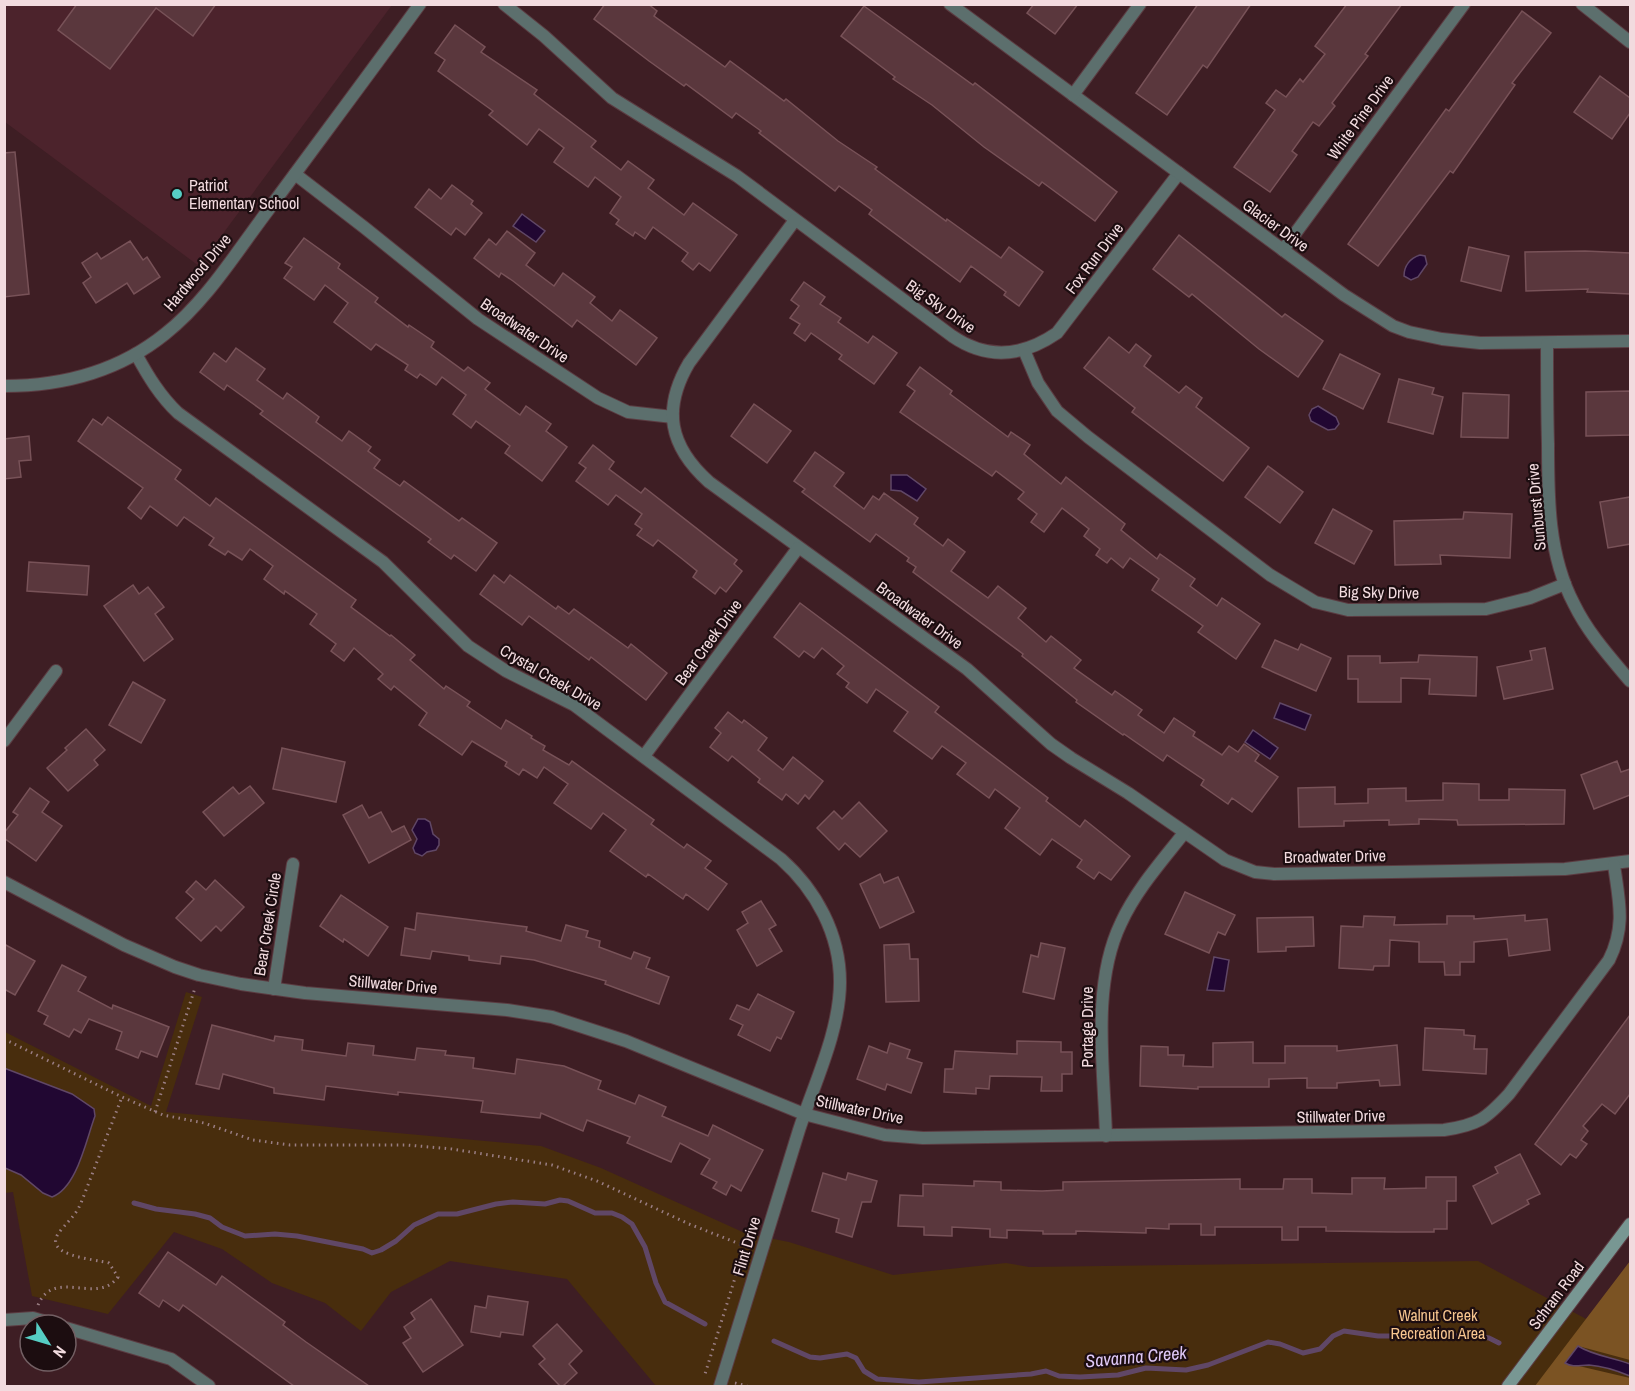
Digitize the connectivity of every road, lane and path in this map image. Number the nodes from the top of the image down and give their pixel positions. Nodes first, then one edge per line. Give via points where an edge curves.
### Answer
1 (420, 4) edge
2 (504, 4) edge
3 (950, 4) edge
4 (1140, 4) edge
5 (1464, 4) edge
6 (1582, 4) edge
7 (1630, 42) edge
8 (1073, 95) junction
9 (1179, 173) junction
10 (295, 174) junction
11 (795, 220) junction
12 (1283, 250) junction
13 (1630, 341) edge
14 (1547, 344) junction
15 (1024, 350) junction
16 (136, 354) junction
17 (4, 386) edge
18 (673, 417) junction
19 (798, 548) junction
20 (1565, 584) junction
21 (56, 671) dead end
22 (1630, 681) edge
23 (4, 741) edge
24 (644, 756) junction
25 (1184, 833) junction
26 (1630, 852) edge
27 (1630, 861) edge
28 (293, 864) dead end
29 (1614, 864) junction
30 (4, 882) edge
31 (199, 975) junction
32 (273, 989) junction
33 (4, 1039) edge
34 (122, 1097) junction
35 (154, 1112) junction
36 (804, 1114) junction
37 (1106, 1136) junction
38 (1630, 1224) edge
39 (35, 1313) edge
40 (78, 1332) edge
41 (705, 1374) dead end
42 (737, 1384) dead end
43 (209, 1386) edge
44 (720, 1386) edge
45 (747, 1386) edge
46 (1508, 1386) edge

1 - 10 street, Hardwood Drive
2 - 11 street, Big Sky Drive via 612,98 737,176
3 - 8 street, Glacier Drive
4 - 8 street
5 - 12 street, White Pine Drive
6 - 7 street
8 - 9 street, Glacier Drive
9 - 12 street, Glacier Drive
9 - 15 street, Fox Run Drive via 1069,320 1049,339
10 - 16 street, Hardwood Drive via 184,318
10 - 18 street, Broadwater Drive via 478,319 598,398 628,412
11 - 15 street, Big Sky Drive via 964,344 990,353
11 - 18 street via 689,363 676,388
12 - 14 street, Glacier Drive via 1363,307 1409,332 1480,343
13 - 14 street, Glacier Drive
14 - 20 street, Sunburst Drive via 1548,500 1557,560
15 - 20 street, Big Sky Drive via 1038,383 1057,411 1270,575 1315,602 1348,610 1486,609
16 - 17 street, Hardwood Drive via 71,380
16 - 24 street, Crystal Creek Drive via 153,385 178,413 382,562 468,646 506,671 574,705
18 - 19 street, Broadwater Drive via 680,448 696,469
19 - 24 street, Bear Creek Drive
19 - 25 street, Broadwater Drive via 967,669 1051,744
20 - 22 street, Sunburst Drive via 1584,624
21 - 23 street
24 - 36 street, Crystal Creek Drive via 796,872 826,919 837,960 839,996 833,1030
25 - 29 street, Broadwater Drive via 1231,863 1274,874 1565,869
25 - 37 street, Portage Drive via 1121,921 1111,946 1101,1000
26 - 29 street
27 - 29 street, Broadwater Drive
28 - 32 street, Bear Creek Circle
29 - 37 street, Stillwater Drive via 1621,909 1617,945 1509,1094 1481,1121 1444,1130
30 - 31 street, Stillwater Drive via 124,945
31 - 32 street, Stillwater Drive
31 - 35 path
32 - 36 street, Stillwater Drive via 552,1017 626,1041
33 - 34 path
34 - 35 path
34 - 39 path via 88,1188 57,1240 64,1253 109,1263 118,1277 115,1282 92,1290 52,1288 39,1301
35 - 41 path via 275,1144 407,1145 552,1165 597,1180 745,1246
36 - 37 street, Stillwater Drive via 868,1131 923,1138
36 - 44 street, Flint Drive
38 - 46 main road, Schram Road
40 - 43 street via 171,1359
42 - 45 path

